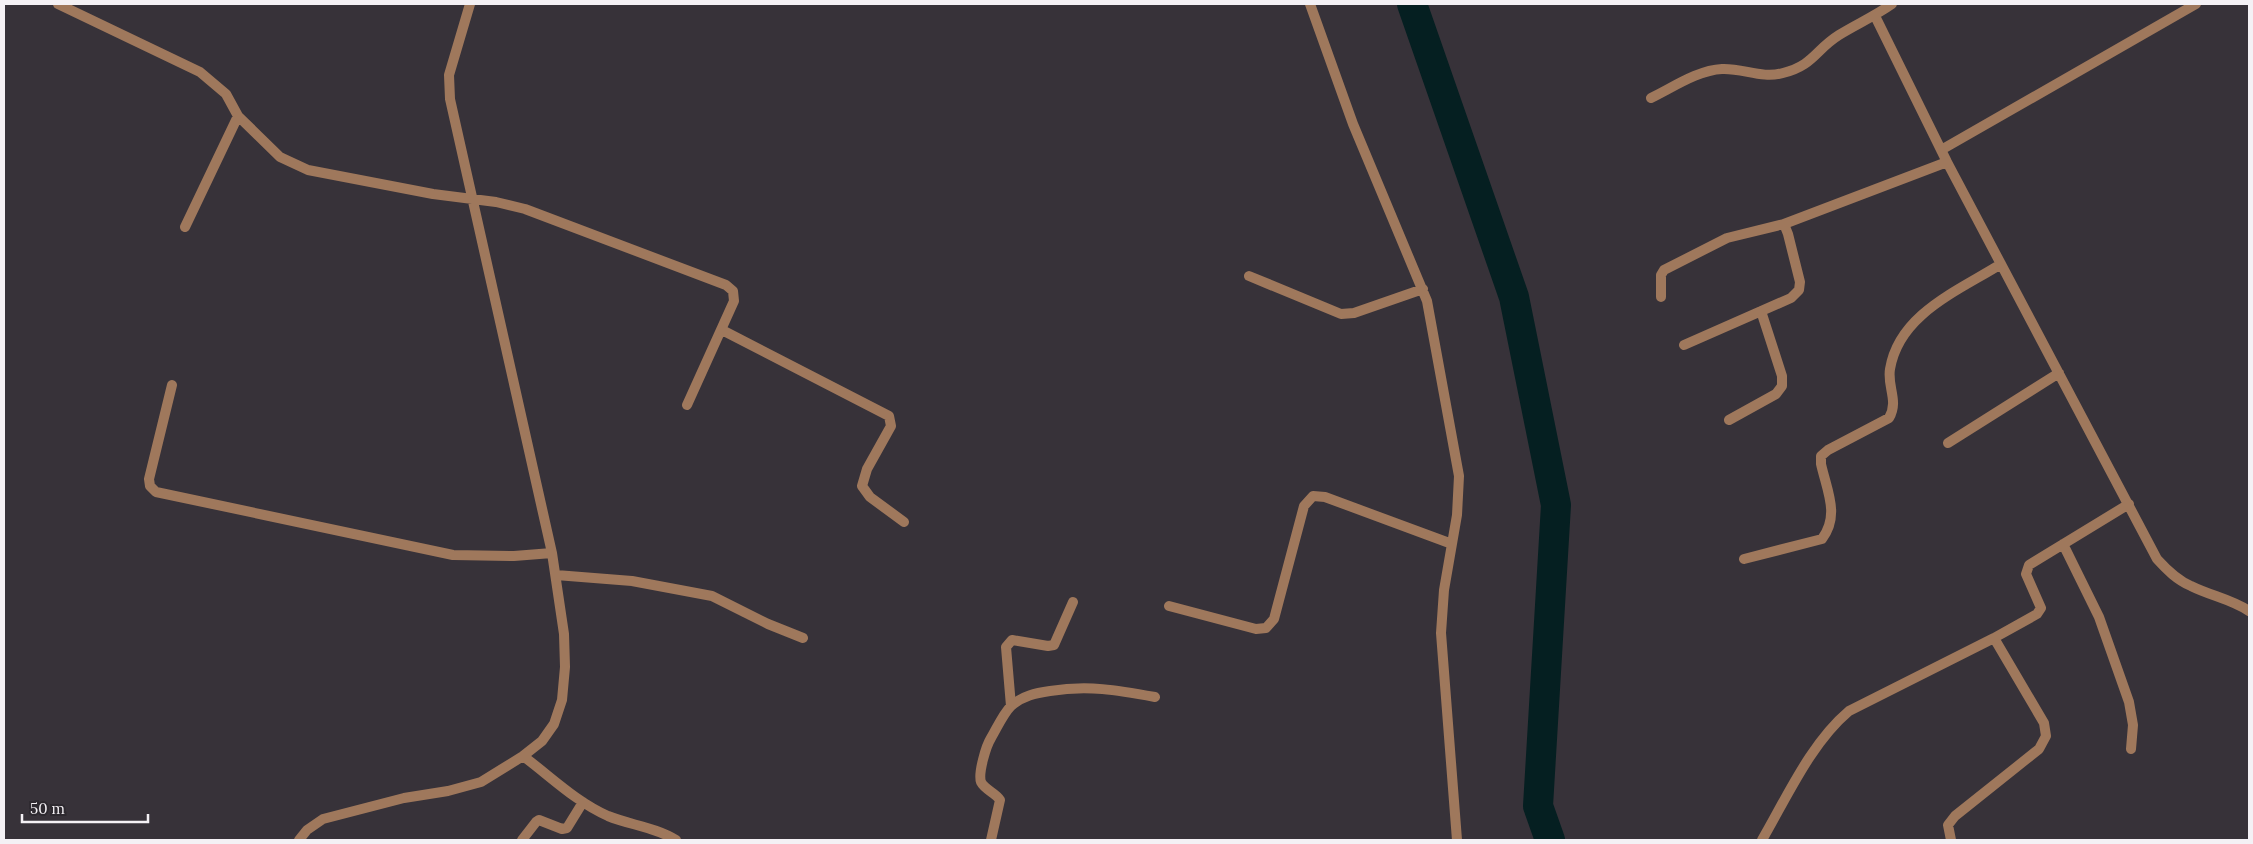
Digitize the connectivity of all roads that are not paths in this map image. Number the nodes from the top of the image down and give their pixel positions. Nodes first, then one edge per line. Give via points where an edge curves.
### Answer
1 (58, 4) edge
2 (470, 4) edge
3 (1310, 4) edge
4 (1892, 4) edge
5 (2196, 4) edge
6 (1875, 16) junction
7 (1651, 98) dead end
8 (238, 116) junction
9 (1941, 150) junction
10 (1947, 162) junction
11 (468, 198) junction
12 (1784, 224) junction
13 (185, 228) dead end
14 (2001, 264) junction
15 (1249, 276) dead end
16 (1423, 289) junction
17 (1660, 297) dead end
18 (1761, 311) junction
19 (722, 330) junction
20 (1684, 345) dead end
21 (2059, 373) junction
22 (172, 385) dead end
23 (687, 405) dead end
24 (1729, 420) dead end
25 (1948, 443) dead end
26 (2129, 504) junction
27 (904, 522) dead end
28 (1452, 544) junction
29 (2063, 544) junction
30 (549, 553) junction
31 (1744, 559) dead end
32 (556, 575) junction
33 (1073, 602) dead end
34 (1169, 606) dead end
35 (2249, 611) edge
36 (802, 638) dead end
37 (1994, 638) junction
38 (1155, 697) dead end
39 (1011, 706) junction
40 (2131, 749) dead end
41 (523, 756) junction
42 (583, 802) junction
43 (299, 840) edge
44 (522, 840) edge
45 (676, 840) edge
46 (991, 840) edge
47 (1457, 840) edge
48 (1762, 840) edge
49 (1951, 840) edge

1 - 8 street via 200,72 226,94
2 - 11 street via 449,75 450,99 470,187
3 - 16 street via 1353,124
4 - 6 street
5 - 9 street
6 - 7 street via 1839,36 1802,67 1758,75 1723,68 1707,71
6 - 9 street
8 - 11 street via 280,157 301,168
8 - 13 street
9 - 10 street
10 - 12 street
10 - 14 street
11 - 19 street via 525,209 726,285 734,291 734,300
11 - 30 street
12 - 17 street via 1727,238 1664,270
12 - 18 street via 1800,282 1799,290 1791,298
14 - 21 street
14 - 31 street via 1925,311 1911,324 1893,356 1890,372 1894,404 1889,418 1822,456 1833,516 1830,529 1822,539
15 - 16 street via 1341,314 1354,313
16 - 28 street via 1459,476
18 - 20 street
18 - 24 street via 1782,376 1782,386 1776,394
19 - 23 street
19 - 27 street via 889,416 891,426 867,469 862,486 870,497
21 - 25 street
21 - 26 street
22 - 30 street via 150,479 150,486 156,492 434,552 466,556
26 - 29 street
26 - 35 street via 2157,559 2171,574
28 - 34 street via 1325,497 1313,496 1304,506 1274,619 1266,628 1256,629
28 - 47 street via 1441,633
29 - 37 street via 2029,565 2026,574 2041,608 2038,614
29 - 40 street via 2099,617 2126,693 2133,725
30 - 32 street
32 - 36 street via 632,581 712,596
32 - 41 street via 564,634 562,700 554,724 542,741
33 - 39 street via 1054,645 1012,640 1006,647
37 - 48 street via 1849,711 1832,725
37 - 49 street via 2044,723 2046,736 2039,749 1955,816 1948,825
38 - 39 street via 1110,688 1074,688 1036,693
39 - 46 street via 989,742 982,770 981,782 1000,800
41 - 42 street
41 - 43 street via 481,782 323,819
42 - 44 street via 567,828 539,820
42 - 45 street via 609,816

